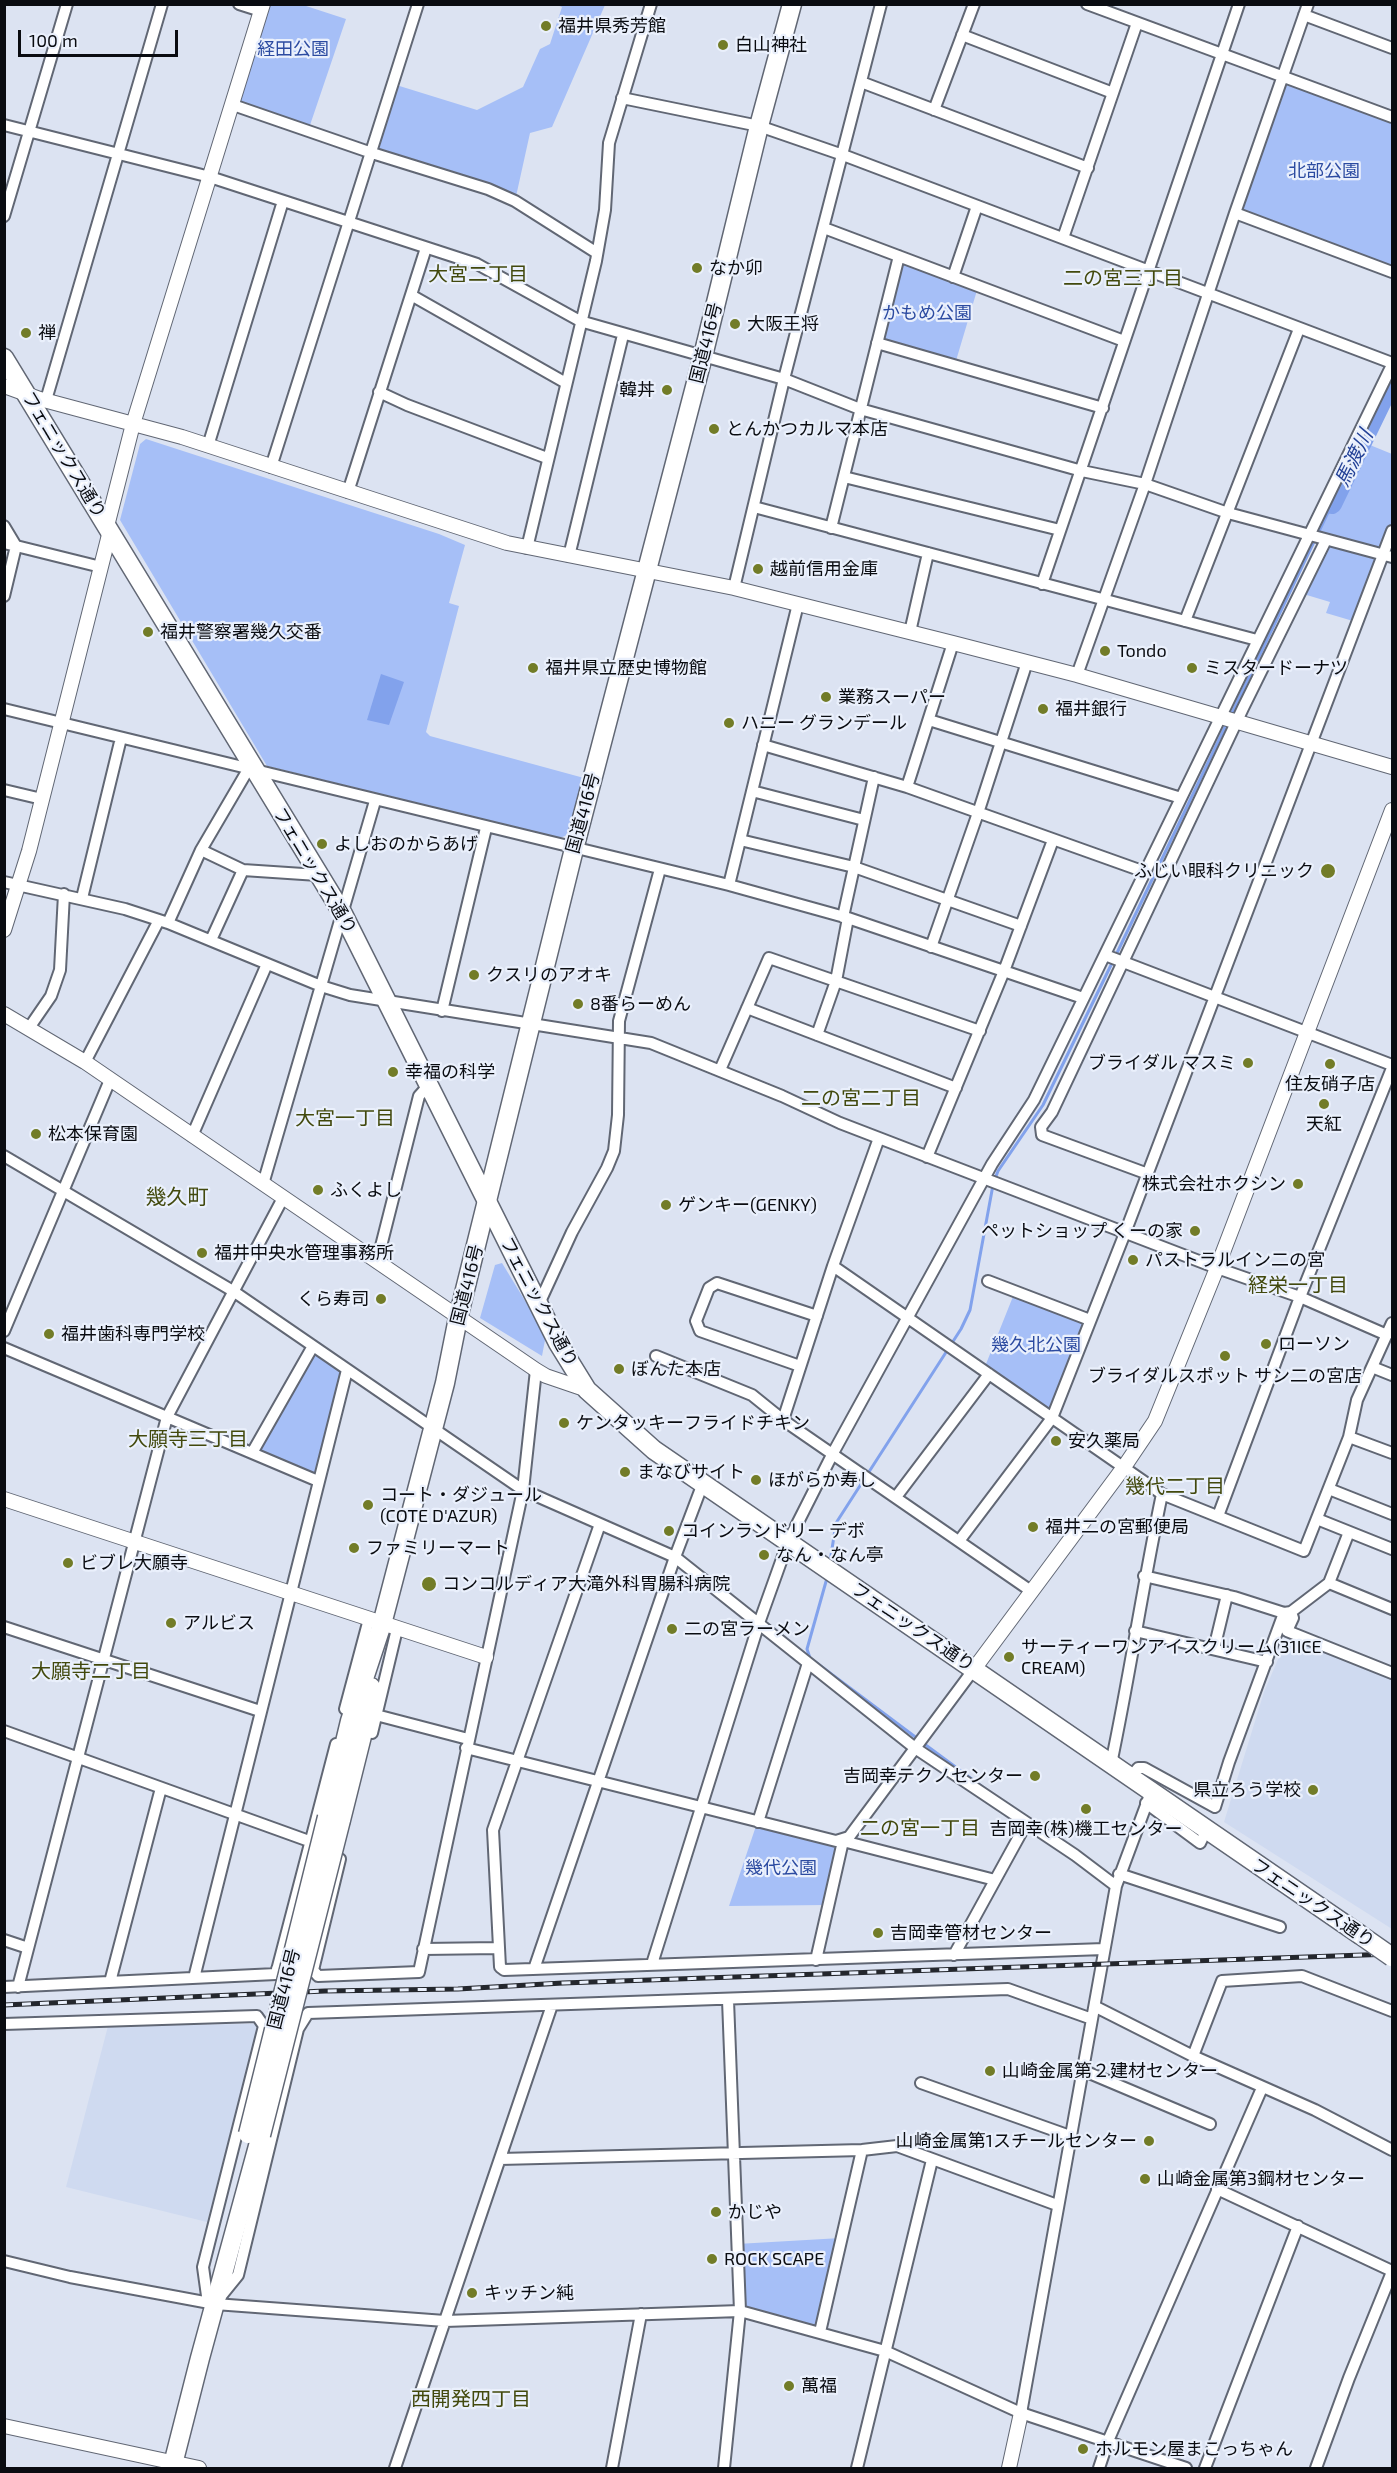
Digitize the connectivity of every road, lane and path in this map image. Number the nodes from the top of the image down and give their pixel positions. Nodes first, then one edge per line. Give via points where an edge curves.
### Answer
1 (67, 4) edge
2 (162, 4) edge
3 (239, 4) edge
4 (418, 4) edge
5 (651, 4) edge
6 (792, 4) edge
7 (880, 4) edge
8 (974, 4) edge
9 (1087, 4) edge
10 (1239, 4) edge
11 (262, 8) edge
12 (1306, 10) edge
13 (1137, 23) junction
14 (962, 35) junction
15 (1392, 48) edge
16 (1222, 54) junction
17 (1282, 76) junction
18 (861, 82) junction
19 (1113, 93) junction
20 (622, 98) junction
21 (233, 105) junction
22 (934, 110) junction
23 (1392, 117) edge
24 (4, 125) edge
25 (759, 126) junction
26 (29, 131) junction
27 (117, 152) junction
28 (372, 153) junction
29 (843, 155) junction
30 (1088, 168) junction
31 (210, 177) junction
32 (283, 201) junction
33 (977, 206) junction
34 (1235, 213) junction
35 (4, 216) edge
36 (349, 222) junction
37 (824, 228) junction
38 (1063, 238) junction
39 (426, 248) junction
40 (597, 254) junction
41 (899, 256) junction
42 (1148, 271) junction
43 (1392, 272) edge
44 (953, 277) junction
45 (1210, 294) junction
46 (411, 295) junction
47 (580, 321) junction
48 (1299, 328) junction
49 (623, 335) junction
50 (1125, 341) junction
51 (877, 343) junction
52 (703, 356) junction
53 (4, 358) edge
54 (1392, 364) edge
55 (784, 378) junction
56 (566, 383) junction
57 (4, 386) edge
58 (26, 392) junction
59 (379, 392) junction
60 (45, 400) junction
61 (1102, 408) junction
62 (860, 409) junction
63 (133, 424) junction
64 (208, 446) junction
65 (547, 458) junction
66 (271, 467) junction
67 (1082, 471) junction
68 (844, 477) junction
69 (1145, 484) junction
70 (348, 492) junction
71 (754, 507) junction
72 (1228, 513) junction
73 (4, 526) edge
74 (831, 528) junction
75 (108, 529) junction
76 (1060, 530) junction
77 (1392, 531) edge
78 (1309, 537) junction
79 (1326, 540) junction
80 (4, 543) edge
81 (16, 546) junction
82 (527, 548) junction
83 (928, 554) junction
84 (569, 556) junction
85 (1388, 556) edge
86 (101, 567) junction
87 (647, 571) junction
88 (1042, 584) junction
89 (734, 588) junction
90 (4, 596) edge
91 (1103, 599) junction
92 (798, 604) junction
93 (1185, 621) junction
94 (910, 632) junction
95 (1257, 640) junction
96 (953, 643) junction
97 (1027, 662) junction
98 (1077, 675) junction
99 (4, 709) edge
100 (1220, 717) junction
101 (929, 720) junction
102 (1238, 722) junction
103 (61, 724) junction
104 (122, 738) junction
105 (1001, 742) junction
106 (1312, 743) junction
107 (763, 745) junction
108 (1392, 767) edge
109 (252, 769) junction
110 (874, 777) junction
111 (907, 787) junction
112 (4, 790) edge
113 (752, 791) junction
114 (1181, 798) junction
115 (42, 799) junction
116 (375, 801) junction
117 (1392, 810) edge
118 (978, 813) junction
119 (864, 820) junction
120 (486, 828) junction
121 (740, 840) junction
122 (1053, 840) junction
123 (574, 849) junction
124 (201, 850) junction
125 (854, 867) junction
126 (660, 869) junction
127 (243, 870) junction
128 (1145, 872) junction
129 (318, 875) junction
130 (4, 882) edge
131 (19, 884) junction
132 (729, 885) junction
133 (64, 894) junction
134 (82, 898) junction
135 (948, 900) junction
136 (344, 914) junction
137 (845, 917) junction
138 (163, 921) junction
139 (1021, 926) junction
140 (4, 930) edge
141 (211, 940) junction
142 (931, 946) junction
143 (1105, 955) junction
144 (1123, 963) junction
145 (267, 964) junction
146 (1004, 971) junction
147 (836, 981) junction
148 (321, 987) junction
149 (1083, 998) junction
150 (1215, 998) junction
151 (388, 1002) junction
152 (747, 1008) junction
153 (441, 1011) junction
154 (4, 1014) edge
155 (530, 1025) junction
156 (29, 1028) junction
157 (980, 1031) junction
158 (1307, 1033) junction
159 (817, 1035) junction
160 (618, 1037) junction
161 (85, 1062) junction
162 (1392, 1066) edge
163 (720, 1070) junction
164 (110, 1080) junction
165 (429, 1086) junction
166 (956, 1088) junction
167 (192, 1136) junction
168 (879, 1138) junction
169 (4, 1156) edge
170 (927, 1157) junction
171 (1148, 1174) junction
172 (984, 1179) junction
173 (263, 1184) junction
174 (63, 1190) junction
175 (283, 1198) junction
176 (487, 1202) junction
177 (1125, 1233) junction
178 (377, 1262) junction
179 (833, 1266) junction
180 (1217, 1268) junction
181 (988, 1281) dead end
182 (233, 1291) junction
183 (1300, 1297) junction
184 (538, 1306) junction
185 (817, 1316) junction
186 (908, 1317) junction
187 (458, 1318) junction
188 (1090, 1320) junction
189 (1392, 1323) edge
190 (4, 1331) edge
191 (1387, 1335) junction
192 (313, 1346) junction
193 (4, 1348) edge
194 (656, 1356) dead end
195 (800, 1366) junction
196 (1372, 1368) junction
197 (347, 1370) junction
198 (536, 1370) junction
199 (988, 1374) junction
200 (1392, 1375) edge
201 (587, 1390) junction
202 (166, 1417) junction
203 (1052, 1418) junction
204 (783, 1420) junction
205 (433, 1429) junction
206 (1349, 1437) junction
207 (252, 1453) junction
208 (833, 1453) junction
209 (1392, 1454) edge
210 (1124, 1467) junction
211 (318, 1481) junction
212 (703, 1484) junction
213 (1329, 1489) junction
214 (523, 1490) junction
215 (1162, 1494) junction
216 (896, 1497) junction
217 (4, 1499) edge
218 (1392, 1514) edge
219 (1218, 1516) junction
220 (1317, 1519) junction
221 (600, 1524) junction
222 (1349, 1532) junction
223 (134, 1541) junction
224 (959, 1541) junction
225 (788, 1542) junction
226 (1392, 1549) edge
227 (675, 1557) junction
228 (1144, 1576) junction
229 (1329, 1582) junction
230 (1031, 1591) junction
231 (290, 1593) junction
232 (1227, 1595) junction
233 (1392, 1609) edge
234 (1288, 1612) junction
235 (759, 1623) junction
236 (383, 1624) junction
237 (4, 1627) edge
238 (1135, 1631) junction
239 (1215, 1649) junction
240 (486, 1657) junction
241 (104, 1659) junction
242 (1267, 1662) junction
243 (808, 1663) junction
244 (974, 1669) junction
245 (1392, 1673) edge
246 (260, 1711) junction
247 (376, 1715) junction
248 (4, 1731) edge
249 (467, 1744) junction
250 (915, 1748) junction
251 (78, 1758) junction
252 (517, 1761) junction
253 (1111, 1764) junction
254 (1130, 1778) junction
255 (599, 1782) junction
256 (161, 1788) junction
257 (1149, 1797) junction
258 (1215, 1807) junction
259 (702, 1808) junction
260 (234, 1814) junction
261 (758, 1822) junction
262 (1209, 1823) dead end
263 (1026, 1824) junction
264 (1202, 1839) dead end
265 (843, 1840) junction
266 (309, 1841) junction
267 (1119, 1874) junction
268 (995, 1880) junction
269 (1116, 1886) junction
270 (1280, 1927) dead end
271 (4, 1940) edge
272 (28, 1948) junction
273 (499, 1948) junction
274 (423, 1949) junction
275 (1104, 1949) junction
276 (954, 1955) junction
277 (1392, 1957) edge
278 (816, 1960) junction
279 (652, 1964) junction
280 (277, 1969) junction
281 (534, 1969) junction
282 (313, 1970) junction
283 (194, 1978) junction
284 (110, 1982) junction
285 (4, 1987) edge
286 (18, 1987) junction
287 (728, 2000) junction
288 (552, 2005) junction
289 (1096, 2007) junction
290 (1392, 2011) edge
291 (1092, 2019) junction
292 (4, 2024) edge
293 (264, 2026) junction
294 (298, 2029) junction
295 (1193, 2056) junction
296 (1082, 2070) junction
297 (921, 2083) dead end
298 (1262, 2088) junction
299 (1210, 2124) dead end
300 (1070, 2136) junction
301 (862, 2150) junction
302 (1392, 2150) edge
303 (733, 2152) junction
304 (500, 2159) junction
305 (932, 2160) junction
306 (1217, 2189) junction
307 (1057, 2205) junction
308 (1298, 2226) junction
309 (4, 2261) edge
310 (1392, 2271) edge
311 (212, 2304) junction
312 (740, 2311) junction
313 (640, 2314) junction
314 (445, 2321) junction
315 (820, 2332) junction
316 (885, 2351) junction
317 (1021, 2413) junction
318 (4, 2426) edge
319 (1108, 2441) junction
320 (173, 2466) edge
321 (199, 2469) edge
322 (395, 2469) edge
323 (612, 2469) edge
324 (724, 2469) edge
325 (857, 2469) edge
326 (1009, 2469) edge
327 (1099, 2469) edge
328 (1186, 2469) edge
329 (1205, 2469) edge
330 (1316, 2469) edge

1 - 26 street
2 - 27 street
3 - 11 street
4 - 28 street
5 - 20 street
6 - 25 main road, 国道416号
7 - 18 street
8 - 14 street
9 - 13 street
10 - 16 street
11 - 21 street
12 - 15 street
12 - 17 street
13 - 16 street
13 - 19 street
14 - 19 street
14 - 22 street
16 - 17 street
16 - 42 street
17 - 23 street
17 - 34 street
18 - 22 street
18 - 29 street
19 - 30 street
20 - 25 street
20 - 40 street via 609,143 605,210
21 - 28 street
21 - 31 street
22 - 30 street
24 - 26 street
25 - 29 street
25 - 52 main road, 国道416号
26 - 27 street
26 - 35 street
27 - 31 street
27 - 60 street
28 - 36 street
28 - 40 street via 489,189 515,201
29 - 33 street
29 - 37 street
30 - 38 street
31 - 32 street
31 - 63 street
32 - 36 street
32 - 64 street
33 - 38 street
33 - 44 street
34 - 43 street
34 - 45 street
36 - 39 street
36 - 66 street
37 - 41 street
37 - 55 street
38 - 42 street
39 - 46 street
39 - 47 street via 477,264
40 - 47 street
41 - 44 street
41 - 51 street
42 - 45 street
42 - 50 street
44 - 50 street
45 - 48 street
45 - 69 street
46 - 56 street
46 - 59 street
47 - 49 street
47 - 56 street
48 - 54 street
48 - 72 street
49 - 52 street
49 - 84 street
50 - 61 street
51 - 61 street
51 - 62 street
52 - 55 street
52 - 87 main road, 国道416号
53 - 58 main road, フェニックス通り
54 - 78 street
55 - 62 street
55 - 71 street
56 - 65 street
57 - 58 street
58 - 60 street
58 - 75 main road, フェニックス通り
59 - 65 street
59 - 70 street
60 - 63 street
61 - 67 street
62 - 67 street
62 - 68 street
63 - 64 street
63 - 75 street
64 - 66 street
65 - 82 street
66 - 70 street
67 - 69 street
67 - 76 street
68 - 74 street
68 - 76 street
69 - 72 street
69 - 91 street
70 - 82 street
71 - 74 street
71 - 89 street
72 - 78 street
72 - 93 street
73 - 81 street
74 - 83 street
75 - 86 street
75 - 109 main road, フェニックス通り
76 - 88 street
77 - 85 street
78 - 79 street
78 - 95 street
79 - 85 street
79 - 102 street
80 - 81 street
81 - 86 street
81 - 90 street
82 - 84 street
83 - 88 street
83 - 94 street
84 - 87 street
85 - 106 street
86 - 103 street
87 - 89 street
87 - 123 main road, 国道416号
88 - 91 street
89 - 92 street
91 - 93 street
91 - 98 street
92 - 94 street
92 - 107 street
93 - 95 street
94 - 96 street
95 - 100 street
96 - 97 street
96 - 101 street
97 - 98 street
97 - 105 street
98 - 100 street
99 - 103 street
100 - 102 street
100 - 114 street
101 - 105 street
101 - 111 street
102 - 106 street
102 - 144 street
103 - 104 street
103 - 115 street
104 - 109 street
104 - 134 street
105 - 114 street
105 - 118 street
106 - 108 street
106 - 150 street
107 - 110 street
107 - 113 street
109 - 116 street
109 - 124 street
109 - 129 main road, フェニックス通り
110 - 111 street
110 - 119 street
111 - 118 street
112 - 115 street
113 - 119 street
113 - 121 street
114 - 128 street
115 - 131 street
116 - 120 street
116 - 136 street
117 - 158 street
118 - 122 street
118 - 135 street
119 - 125 street
120 - 123 street
120 - 153 street
121 - 125 street
121 - 132 street
122 - 128 street
122 - 139 street
123 - 126 street
123 - 155 main road, 国道416号
124 - 127 street
124 - 138 street
125 - 135 street
125 - 137 street
126 - 132 street
126 - 160 street
127 - 129 street
127 - 141 street
128 - 143 street
129 - 136 main road, フェニックス通り
130 - 131 street
131 - 133 street
131 - 140 street
132 - 137 street
133 - 134 street
133 - 156 street via 60,970 51,996
134 - 138 street
135 - 139 street
135 - 142 street
136 - 148 street
136 - 151 main road, フェニックス通り
137 - 142 street
137 - 147 street
138 - 141 street
138 - 161 street
139 - 146 street
141 - 145 street
142 - 146 street
143 - 144 street
143 - 149 street
144 - 150 street
144 - 171 street via 1040,1131
145 - 148 street
145 - 167 street
146 - 149 street
146 - 157 street
147 - 152 street via 769,958
147 - 157 street
147 - 159 street
148 - 151 street
148 - 173 street
149 - 172 street via 1034,1100
150 - 158 street
150 - 171 street
151 - 153 street
151 - 165 main road, フェニックス通り
152 - 159 street
152 - 163 street
153 - 155 street
154 - 156 street
155 - 160 street
155 - 176 main road, 国道416号
156 - 161 street
157 - 166 street
158 - 162 street
158 - 180 street
159 - 166 street
160 - 163 street via 651,1043
160 - 184 street via 614,1151
161 - 164 street
162 - 183 street
163 - 168 street
164 - 167 street
164 - 174 street
165 - 176 main road, フェニックス通り
165 - 178 street via 419,1096
166 - 170 street
167 - 173 street
168 - 170 street
168 - 179 street
169 - 174 street
170 - 172 street
171 - 177 street
172 - 177 street
172 - 186 street
173 - 175 street
174 - 182 street
174 - 190 street
175 - 178 street
175 - 182 street
176 - 184 main road, フェニックス通り
176 - 187 main road, 国道416号
177 - 180 street
177 - 188 street
178 - 187 street
179 - 185 street
179 - 186 street
180 - 183 street
180 - 210 street via 1155,1421
181 - 188 street
182 - 192 street
182 - 202 street
183 - 191 street
183 - 219 street
184 - 201 main road, フェニックス通り
185 - 195 street
185 - 195 street via 717,1283 709,1288 696,1322 700,1331
186 - 199 street
186 - 208 street
187 - 198 street
187 - 205 main road, 国道416号
188 - 203 street
189 - 191 street
191 - 196 street
192 - 197 street
192 - 207 street
193 - 202 street
194 - 204 street via 752,1395
195 - 204 street
196 - 200 street
196 - 206 street via 1357,1400
197 - 205 street
197 - 211 street
198 - 201 street
198 - 214 street
199 - 203 street
199 - 216 street
201 - 212 main road, フェニックス通り via 640,1440
202 - 207 street
202 - 223 street
203 - 210 street
203 - 224 street
204 - 208 street
205 - 214 street
205 - 236 main road, 国道416号
206 - 209 street
206 - 213 street
207 - 211 street
208 - 216 street
208 - 225 street
210 - 215 street
210 - 230 street
211 - 231 street
212 - 225 main road, フェニックス通り
212 - 227 street
213 - 218 street
213 - 220 street
214 - 221 street
214 - 240 street
215 - 219 street
215 - 228 street
216 - 224 street
217 - 223 street
219 - 220 street via 1304,1551
220 - 222 street
221 - 227 street
221 - 252 street
222 - 226 street
222 - 229 street
223 - 231 street
223 - 241 street
224 - 230 street
225 - 235 street
225 - 244 main road, フェニックス通り
227 - 235 street
227 - 255 street
228 - 232 street
228 - 238 street
229 - 233 street
229 - 234 street
230 - 244 street
231 - 236 street
231 - 246 street
232 - 234 street
232 - 239 street
234 - 242 street
234 - 245 street via 1293,1618 1287,1631
235 - 243 street
235 - 259 street
236 - 240 street
236 - 247 street
236 - 266 street
236 - 311 main road, 国道416号, bridge via 365,1724 334,1819
237 - 241 street
238 - 239 street
238 - 253 street
239 - 242 street
240 - 249 street
241 - 246 street
241 - 251 street
242 - 258 street
243 - 250 street
243 - 261 street
244 - 250 street
244 - 253 main road, フェニックス通り
246 - 260 street
247 - 249 street
247 - 282 street
248 - 251 street
249 - 252 street
249 - 274 street
250 - 263 street
250 - 265 street
251 - 256 street
251 - 272 street
252 - 255 street
252 - 273 street via 494,1830
253 - 254 main road, フェニックス通り
254 - 257 main road, フェニックス通り
254 - 258 street via 1138,1768 1144,1768
255 - 259 street
255 - 281 street
256 - 260 street
256 - 284 street
257 - 264 street via 1200,1843
257 - 267 street
257 - 277 main road, フェニックス通り, bridge
258 - 262 street
259 - 261 street
259 - 279 street
260 - 266 street
260 - 283 street
261 - 265 street
263 - 268 street
263 - 269 street
265 - 268 street
265 - 278 street
266 - 280 street
267 - 269 street
267 - 270 street
268 - 276 street
269 - 275 street
271 - 272 street
272 - 286 street
273 - 274 street
273 - 281 street via 500,1967 504,1970
274 - 282 street via 418,1972 318,1976
275 - 276 street
275 - 289 street
276 - 278 street
278 - 279 street
279 - 281 street
280 - 282 street
280 - 283 street via 276,1974
283 - 284 street
284 - 286 street
285 - 286 street
287 - 288 street
287 - 291 street via 1008,1989
287 - 303 street
288 - 294 street via 308,2013
288 - 304 street
289 - 291 street
289 - 295 street
290 - 295 street via 1302,1976 1222,1981
291 - 296 street
292 - 293 street via 257,2016
293 - 294 street
293 - 311 street via 203,2267
294 - 311 street via 238,2275
295 - 298 street
296 - 299 street
296 - 300 street
297 - 300 street
298 - 302 street
298 - 306 street
300 - 307 street
301 - 303 street
301 - 305 street via 897,2146
301 - 315 street
303 - 304 street
303 - 312 street
304 - 314 street
305 - 307 street
305 - 316 street
306 - 308 street
306 - 319 street
307 - 317 street
308 - 310 street
308 - 329 street
309 - 311 street
310 - 330 street
311 - 314 street
311 - 320 main road, 国道416号
312 - 313 street
312 - 315 street
312 - 324 street
313 - 314 street
313 - 323 street
314 - 322 street
315 - 316 street
316 - 317 street
316 - 325 street
317 - 319 street
317 - 326 street
318 - 320 street
319 - 327 street
319 - 328 street
320 - 321 street

